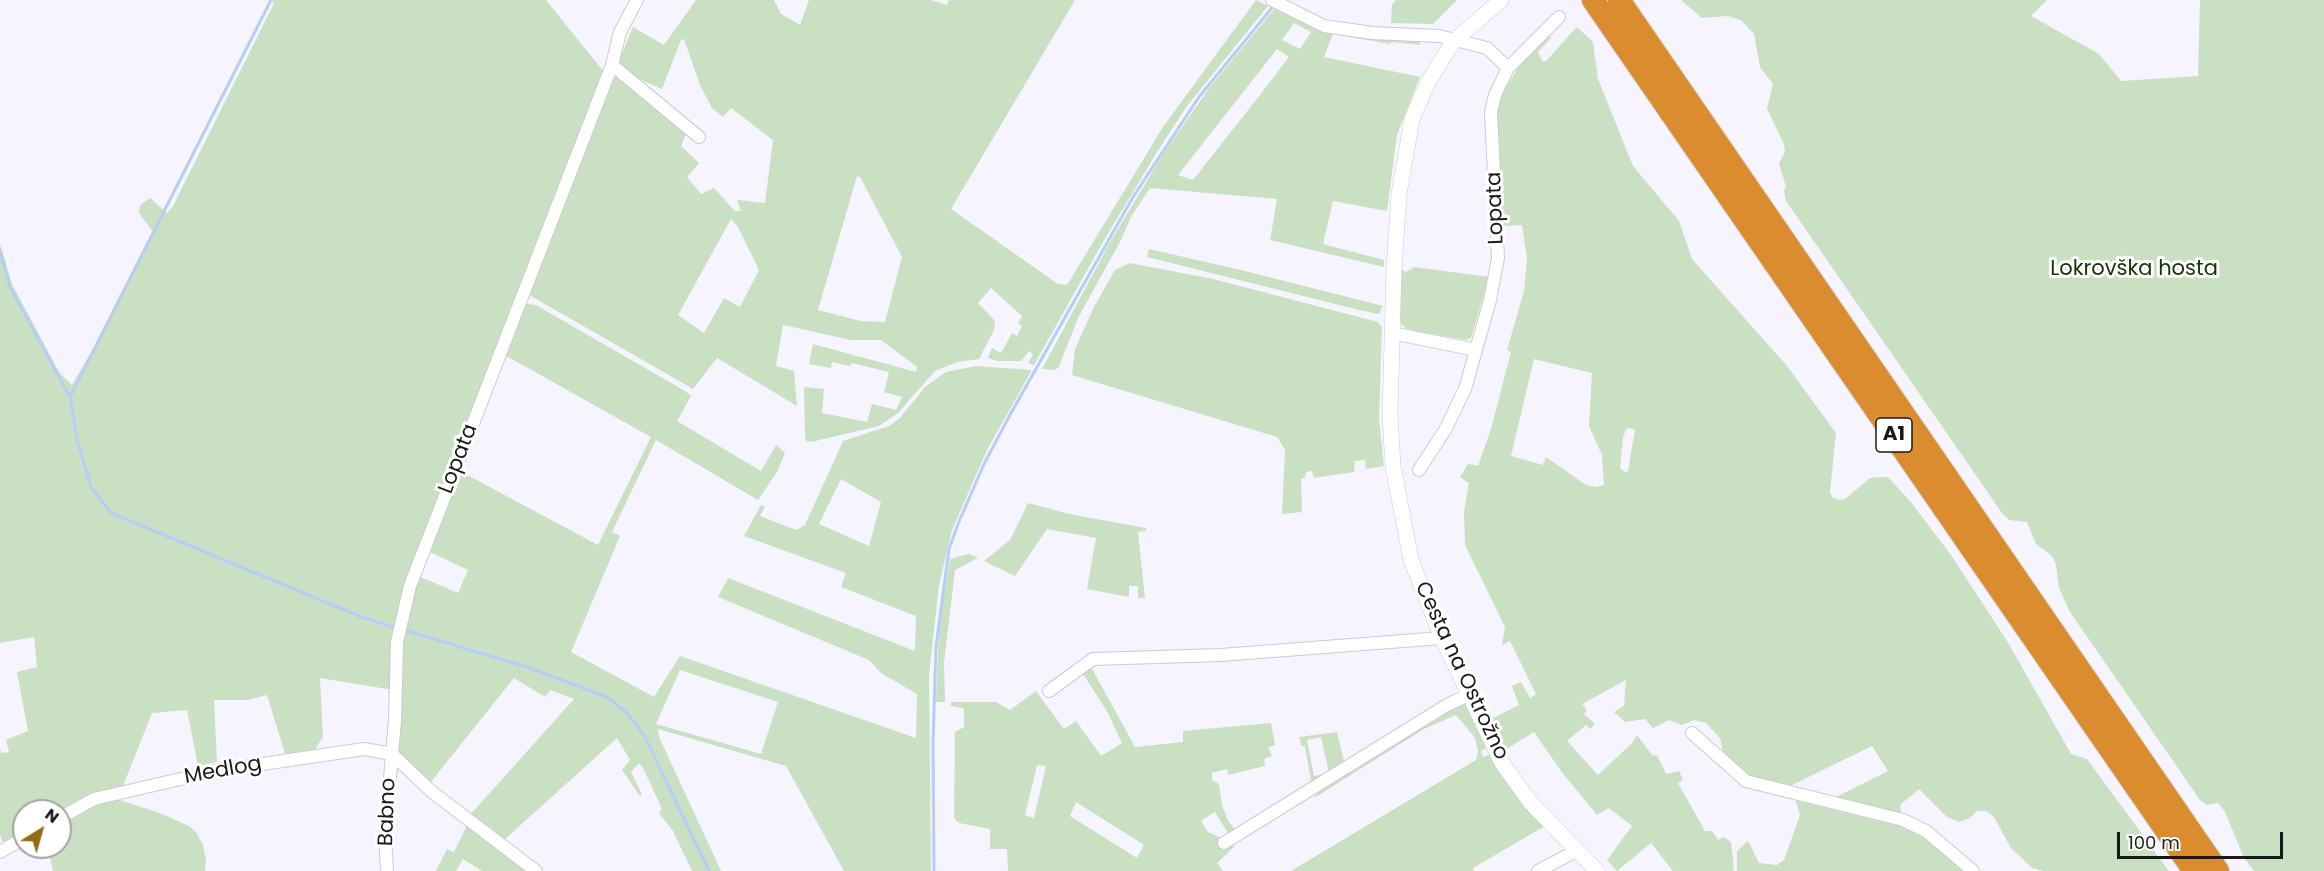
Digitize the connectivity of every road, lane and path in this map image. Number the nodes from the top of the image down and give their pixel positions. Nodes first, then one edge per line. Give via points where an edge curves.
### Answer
1 (1272, 0) edge
2 (1501, 0) edge
3 (1593, 0) edge
4 (1619, 0) edge
5 (635, 1) edge
6 (1559, 17) dead end
7 (1453, 42) junction
8 (612, 65) junction
9 (1508, 68) junction
10 (699, 137) dead end
11 (1392, 333) junction
12 (1476, 350) junction
13 (1419, 470) dead end
14 (1442, 638) junction
15 (1049, 691) dead end
16 (1468, 695) junction
17 (1692, 732) dead end
18 (392, 754) junction
19 (72, 811) edge
20 (1224, 843) dead end
21 (1578, 850) junction
22 (387, 871) edge
23 (536, 871) edge
24 (1538, 871) edge
25 (1598, 871) edge
26 (1973, 871) edge
27 (2194, 871) edge
28 (2218, 871) edge

1 - 7 street via 1324,26 1439,36
2 - 7 street, Cesta na Ostrožno
3 - 27 highway, A1
4 - 28 highway, A1
5 - 8 street, Lopata via 620,33
6 - 9 street, Lopata
7 - 9 street via 1487,48
7 - 11 street, Cesta na Ostrožno via 1428,82 1412,118 1399,194
8 - 10 street
8 - 18 street, Lopata via 410,586 397,642
9 - 12 street, Lopata via 1491,112 1497,258
11 - 12 street
11 - 14 street, Cesta na Ostrožno via 1393,466 1411,560
12 - 13 street, Lopata via 1465,389
14 - 15 street via 1221,655 1092,658
14 - 16 street, Cesta na Ostrožno
16 - 20 street
16 - 21 street, Cesta na Ostrožno via 1516,785
17 - 26 street via 1746,781 1903,820 1926,831
18 - 19 street, Medlog via 364,749 215,771 94,799
18 - 22 street, Babno via 385,836
18 - 23 street via 432,792
21 - 24 street
21 - 25 street, Cesta na Ostrožno

